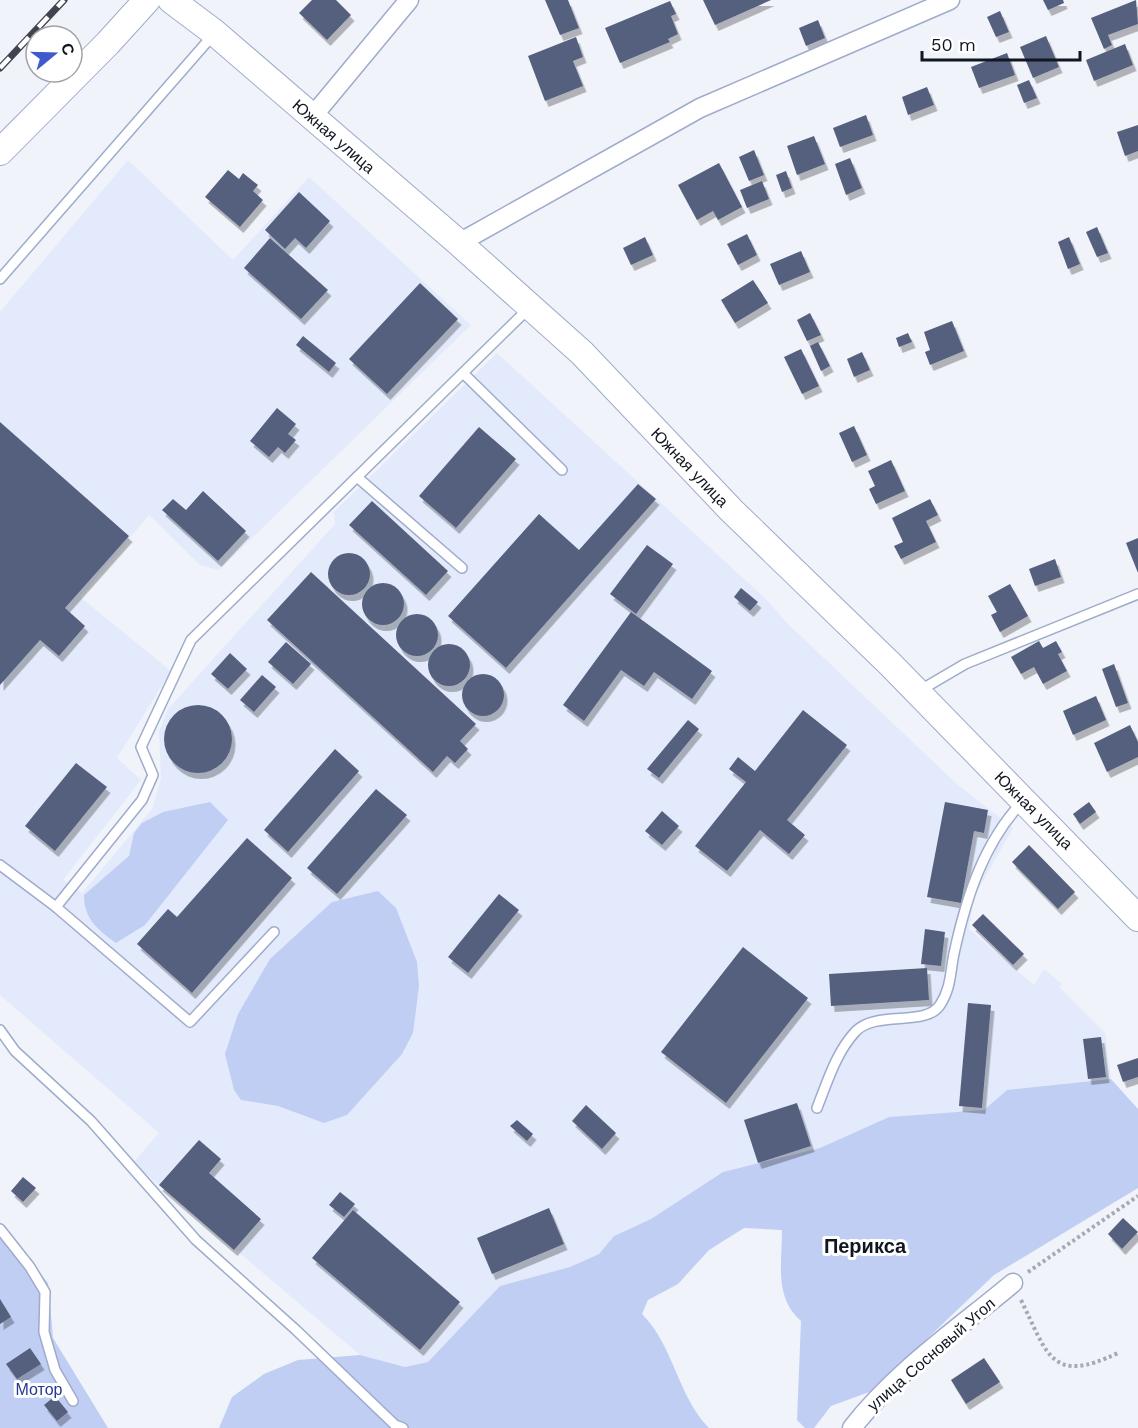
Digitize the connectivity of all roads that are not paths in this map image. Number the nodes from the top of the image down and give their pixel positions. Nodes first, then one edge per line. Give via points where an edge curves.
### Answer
1 (147, 0) edge
2 (171, 0) edge
3 (409, 0) edge
4 (950, 0) edge
5 (217, 36) junction
6 (312, 117) junction
7 (0, 152) edge
8 (459, 243) junction
9 (0, 279) edge
10 (531, 307) junction
11 (463, 373) junction
12 (562, 470) dead end
13 (357, 477) junction
14 (462, 568) dead end
15 (1138, 594) edge
16 (918, 692) junction
17 (1024, 800) junction
18 (0, 865) edge
19 (56, 906) junction
20 (1138, 918) edge
21 (274, 932) dead end
22 (0, 1030) edge
23 (817, 1108) dead end
24 (0, 1229) edge
25 (1013, 1283) road end
26 (74, 1401) dead end
27 (403, 1428) edge
28 (852, 1428) edge

1 - 7 street
2 - 5 street, Южная улица
3 - 6 street
4 - 8 street via 700,108
5 - 6 street, Южная улица
5 - 9 lane
6 - 8 street, Южная улица
8 - 10 street, Южная улица
10 - 11 lane
10 - 16 street, Южная улица via 582,353 731,510
11 - 12 lane
11 - 13 lane
13 - 14 lane
13 - 19 lane via 191,640 141,747 153,775 142,800
15 - 16 lane via 965,664
16 - 17 street, Южная улица
17 - 20 street, Южная улица
17 - 23 lane via 1003,823 975,874 954,951 949,990 938,1008 928,1014 877,1019 857,1030 840,1052
18 - 19 lane
19 - 21 lane via 190,1022
22 - 27 lane via 15,1051 91,1121 196,1240 395,1425
24 - 26 lane via 45,1292 44,1332 54,1370
25 - 28 street, улица Сосновый Угол via 910,1369

